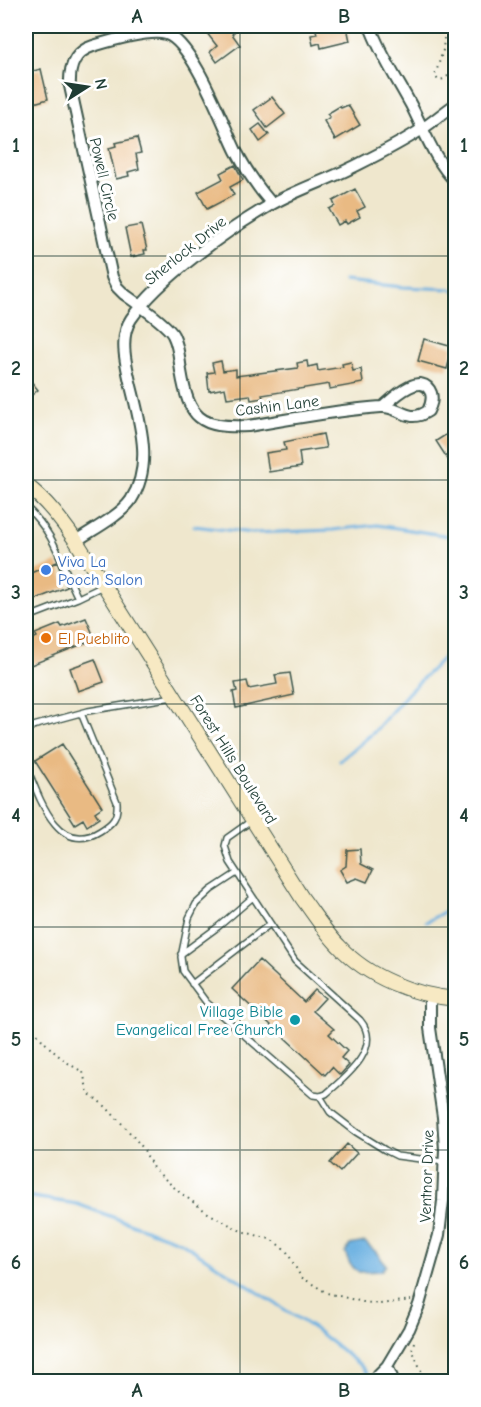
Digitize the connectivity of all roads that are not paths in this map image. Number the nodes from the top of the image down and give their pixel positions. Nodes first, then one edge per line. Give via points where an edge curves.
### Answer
1 (370, 26) edge
2 (166, 30) edge
3 (456, 104) edge
4 (423, 128) junction
5 (456, 182) edge
6 (272, 204) junction
7 (141, 306) junction
8 (384, 406) dead end
9 (26, 485) edge
10 (26, 507) edge
11 (76, 541) junction
12 (104, 585) junction
13 (78, 598) junction
14 (26, 618) edge
15 (175, 696) junction
16 (81, 713) junction
17 (26, 730) edge
18 (26, 765) edge
19 (253, 820) junction
20 (237, 873) junction
21 (253, 897) junction
22 (270, 924) junction
23 (181, 954) junction
24 (192, 984) junction
25 (430, 996) junction
26 (456, 999) edge
27 (320, 1096) junction
28 (444, 1162) junction
29 (387, 1366) junction
30 (371, 1382) edge
31 (394, 1382) edge

1 - 4 street
2 - 6 street, Powell Circle via 193,61 237,153
2 - 7 street, Powell Circle via 87,48 71,65 70,75 112,277 124,294
3 - 4 street, Sherlock Drive
4 - 5 street
4 - 6 street, Sherlock Drive via 348,170
6 - 7 street, Sherlock Drive via 177,271
7 - 8 street, Cashin Lane via 172,333 179,350 187,401 202,420 213,425 248,426
7 - 11 street, Sherlock Drive via 129,321 124,341 143,439 140,476 130,501
9 - 11 main road, Forest Hills Boulevard via 53,510
10 - 13 lane via 40,520 58,549
11 - 12 main road, Forest Hills Boulevard
12 - 13 lane
12 - 15 main road, Forest Hills Boulevard
13 - 14 lane
15 - 16 lane
15 - 19 main road, Forest Hills Boulevard
16 - 17 lane
16 - 18 lane via 117,802 112,824 94,835 68,836 44,808
19 - 20 lane via 226,838 225,852
19 - 25 main road, Forest Hills Boulevard via 302,898 339,947 369,970
20 - 21 lane
20 - 23 lane via 196,904
21 - 22 lane
21 - 23 lane
22 - 24 lane
22 - 27 lane via 295,962 360,1020 365,1029 367,1042 362,1058
23 - 24 lane via 183,971
24 - 27 lane via 206,1002 313,1095
25 - 26 main road, Forest Hills Boulevard
25 - 28 street, Ventnor Drive
27 - 28 lane via 330,1112 385,1150 398,1156
28 - 29 street, Ventnor Drive via 439,1235 412,1321
29 - 30 street, Ventnor Drive
29 - 31 street

